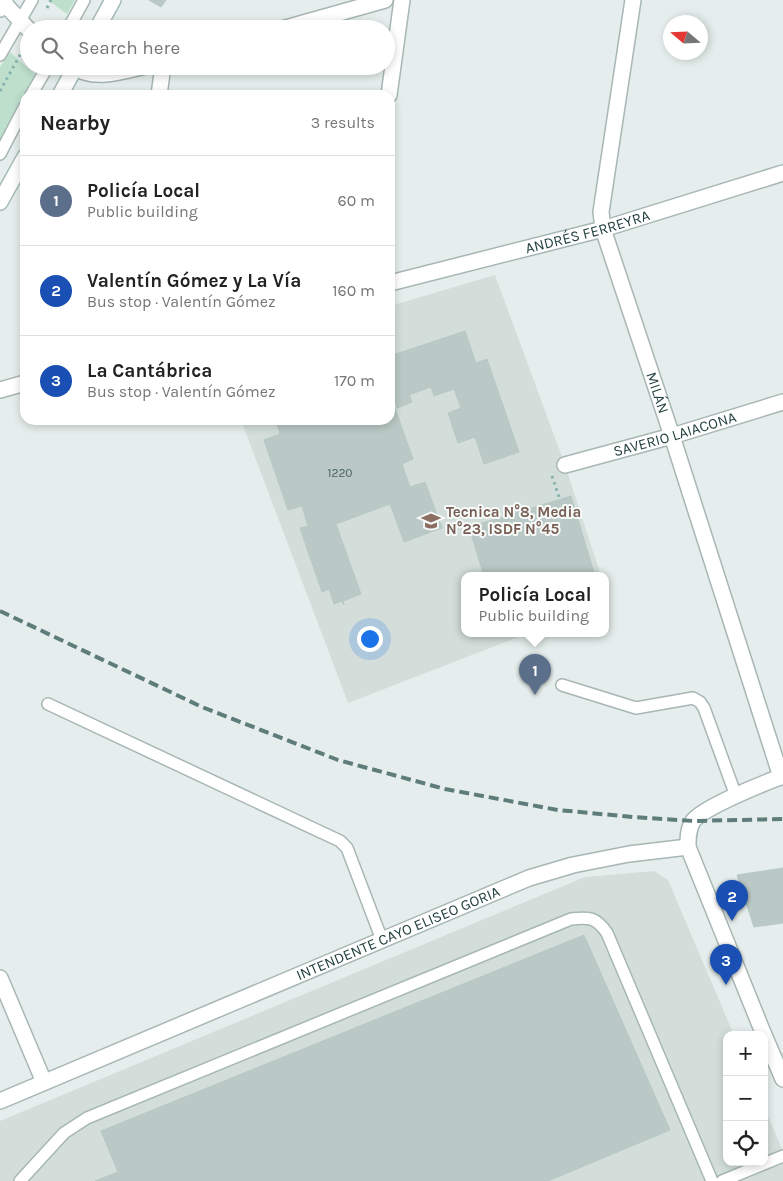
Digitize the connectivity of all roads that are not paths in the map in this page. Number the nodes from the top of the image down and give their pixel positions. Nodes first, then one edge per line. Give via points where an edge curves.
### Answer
1 (32, 0) edge
2 (84, 0) edge
3 (113, 0) edge
4 (385, 0) edge
5 (402, 0) edge
6 (633, 0) edge
7 (2, 3) edge
8 (26, 20) edge
9 (73, 20) edge
10 (102, 20) edge
11 (314, 20) edge
12 (20, 21) edge
13 (20, 30) edge
14 (0, 55) edge
15 (395, 55) edge
16 (43, 75) edge
17 (70, 75) edge
18 (162, 75) edge
19 (393, 75) edge
20 (34, 90) edge
21 (62, 90) edge
22 (160, 90) edge
23 (391, 90) edge
24 (20, 116) edge
25 (0, 154) edge
26 (20, 166) edge
27 (783, 173) edge
28 (0, 202) edge
29 (603, 229) junction
30 (395, 283) edge
31 (20, 384) edge
32 (0, 390) edge
33 (783, 402) edge
34 (672, 436) junction
35 (565, 465) dead end
36 (562, 685) dead end
37 (48, 704) dead end
38 (782, 776) edge
39 (736, 796) junction
40 (688, 847) junction
41 (382, 940) junction
42 (0, 978) edge
43 (762, 1031) edge
44 (768, 1044) edge
45 (783, 1079) edge
46 (44, 1082) junction
47 (0, 1101) edge
48 (783, 1156) edge
49 (20, 1181) edge
50 (712, 1181) edge
51 (722, 1181) edge

1 - 8 lane
2 - 9 lane
3 - 10 street
4 - 11 street
5 - 15 street
6 - 29 street, MILÁN via 601,212
7 - 12 street
13 - 14 lane
16 - 20 lane
17 - 21 street
18 - 22 street
19 - 23 street
24 - 25 lane
26 - 28 street
27 - 29 street, ANDRÉS FERREYRA
29 - 30 street, ANDRÉS FERREYRA
29 - 34 street, MILÁN
31 - 32 street
33 - 34 street, SAVERIO LAIACONA
34 - 35 street, SAVERIO LAIACONA
34 - 38 street, MILÁN
36 - 39 lane via 636,708 692,698 700,702
37 - 41 lane via 340,841 347,848
38 - 39 street
39 - 40 street via 694,821 688,834
40 - 41 street, INTENDENTE CAYO ELISEO GORIA via 574,865 538,876
40 - 43 street
41 - 46 street, INTENDENTE CAYO ELISEO GORIA
42 - 46 street
44 - 45 street
46 - 47 street, INTENDENTE CAYO ELISEO GORIA
48 - 51 lane
49 - 50 lane via 64,1133 87,1118 571,919 585,918 600,922 608,933

